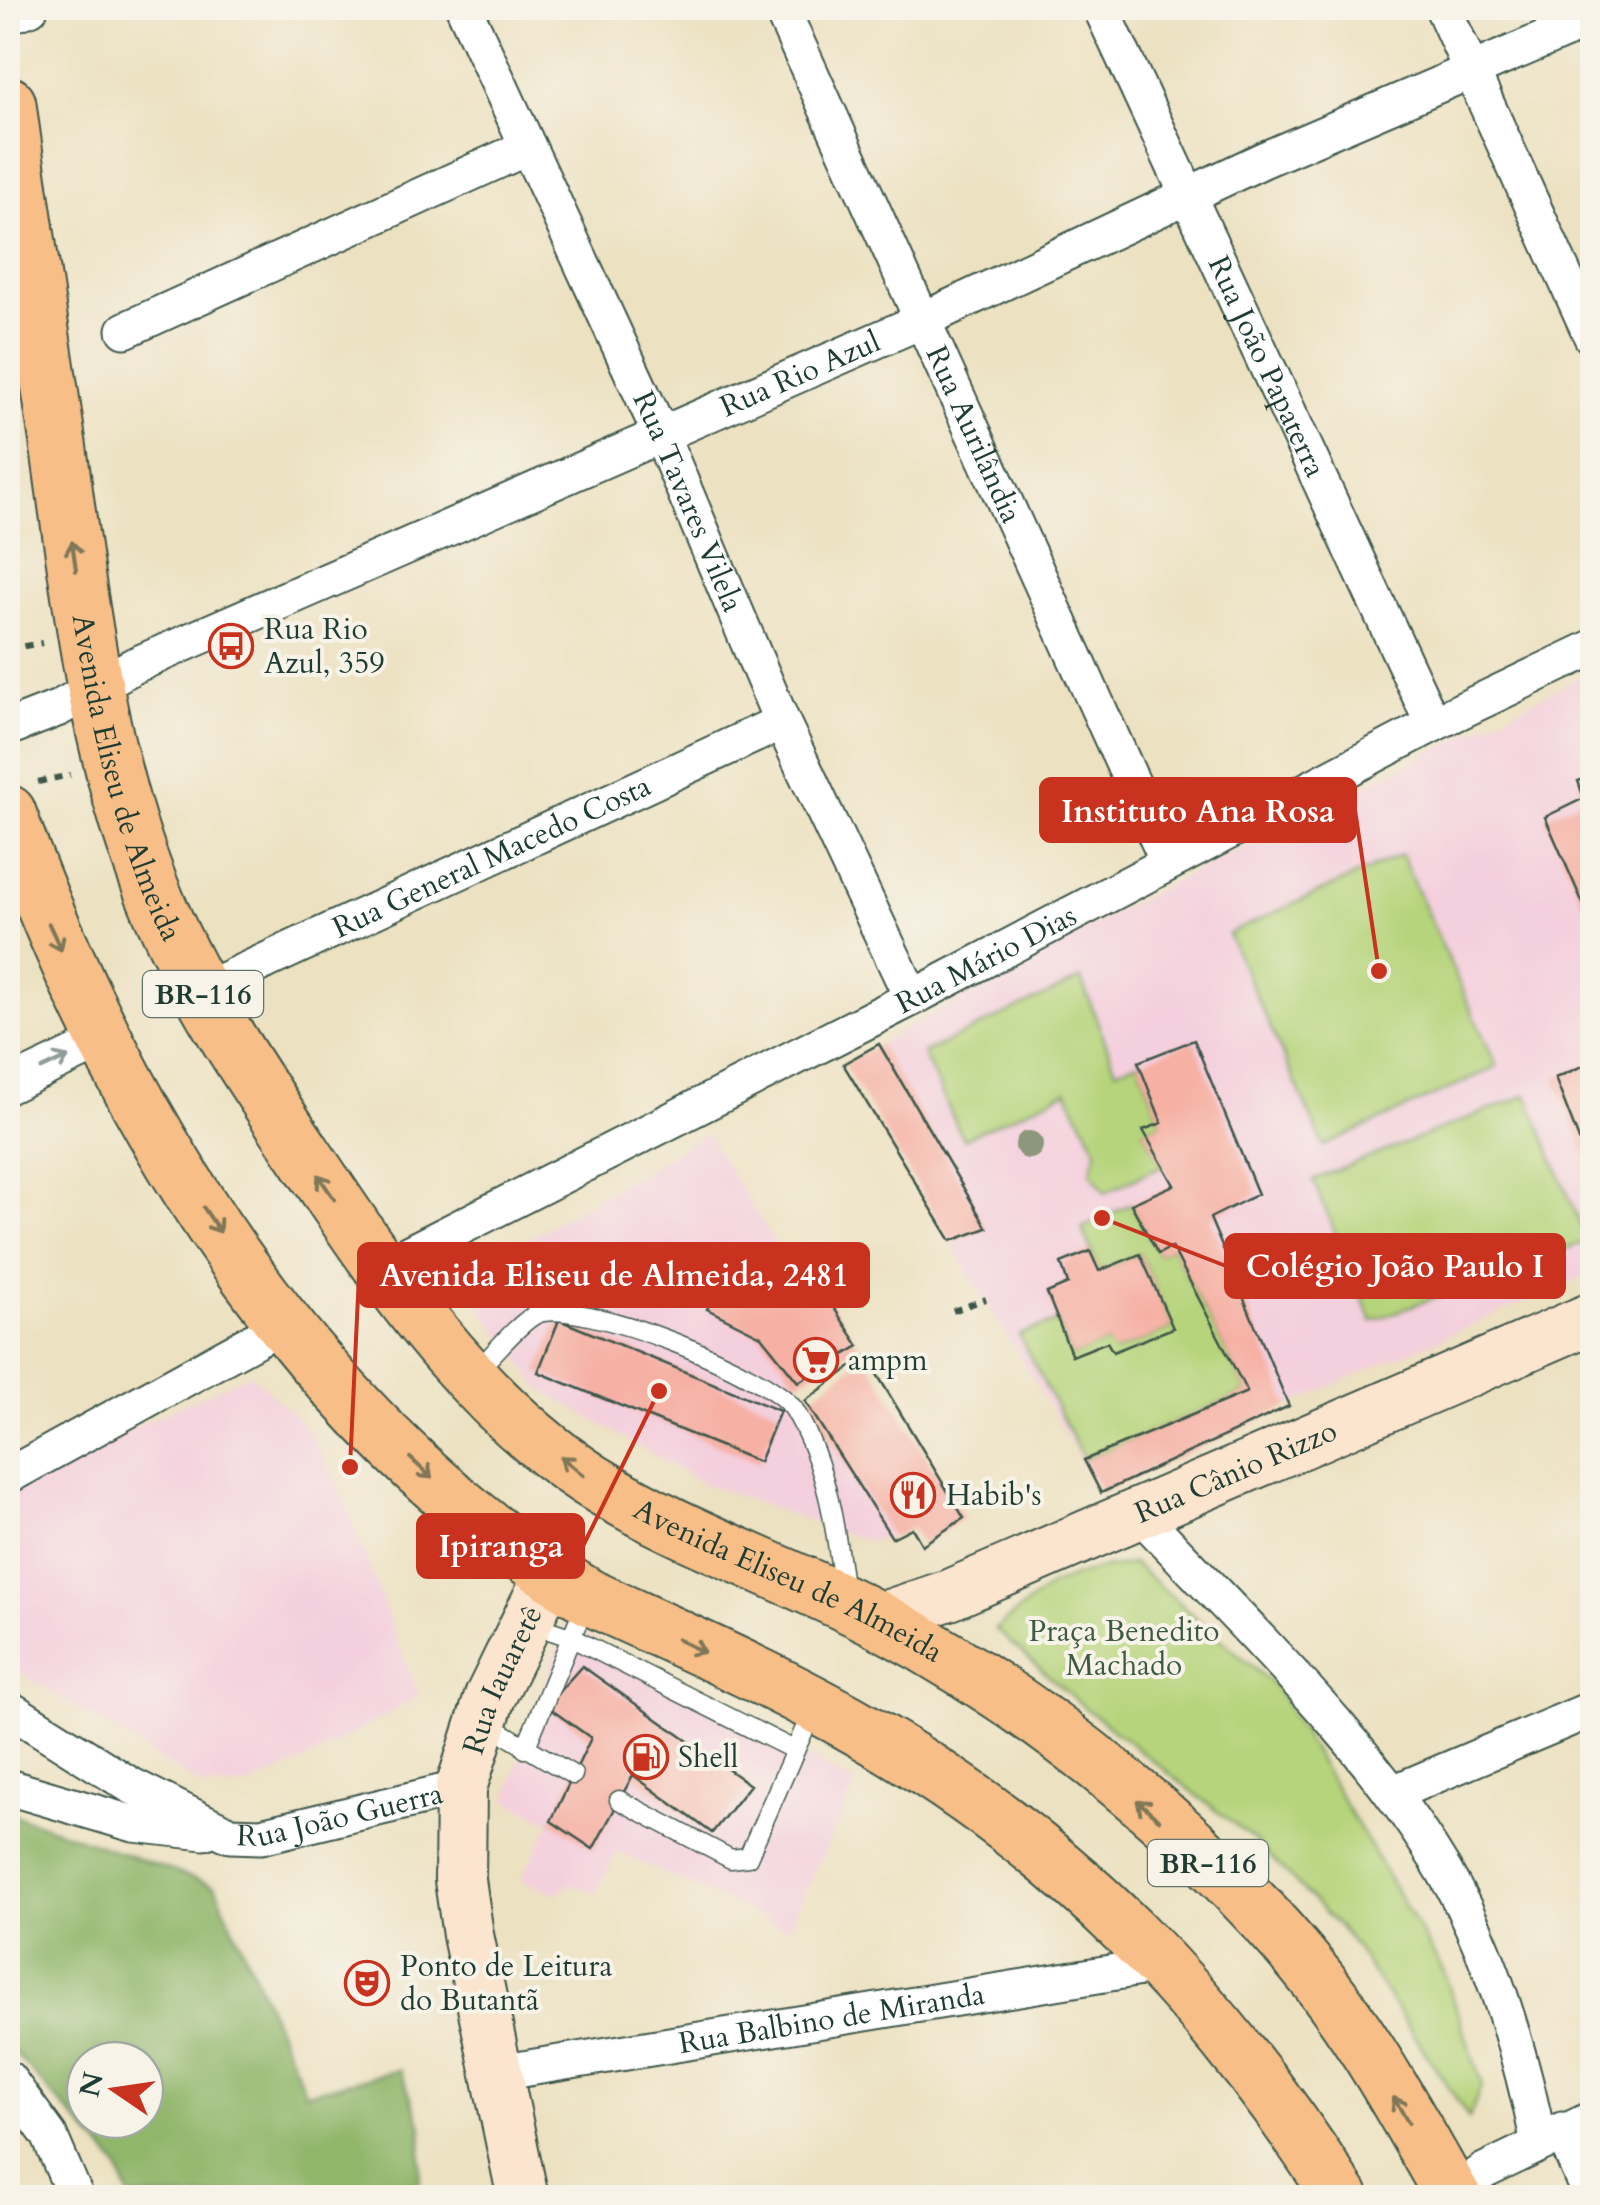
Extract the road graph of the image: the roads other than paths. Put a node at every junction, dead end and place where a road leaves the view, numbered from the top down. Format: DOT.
graph roads {
  1 [pos="30,8"];
  2 [pos="464,8"];
  3 [pos="782,8"];
  4 [pos="1101,8"];
  5 [pos="1443,8"];
  6 [pos="8,16"];
  7 [pos="1592,20"];
  8 [pos="1472,69"];
  9 [pos="8,104"];
  10 [pos="528,147"];
  11 [pos="1186,196"];
  12 [pos="924,320"];
  13 [pos="125,330"];
  14 [pos="1592,337"];
  15 [pos="661,436"];
  16 [pos="1592,648"];
  17 [pos="79,697"];
  18 [pos="782,722"];
  19 [pos="1434,724"];
  20 [pos="8,728"];
  21 [pos="8,813"];
  22 [pos="1168,862"];
  23 [pos="201,991"];
  24 [pos="912,998"];
  25 [pos="103,1041"];
  26 [pos="8,1086"];
  27 [pos="380,1268"];
  28 [pos="1592,1318"];
  29 [pos="284,1324"];
  30 [pos="472,1376"];
  31 [pos="8,1476"];
  32 [pos="1140,1514"];
  33 [pos="559,1608"];
  34 [pos="862,1612"];
  35 [pos="8,1708"];
  36 [pos="1592,1709"];
  37 [pos="482,1721"];
  38 [pos="804,1728"];
  39 [pos="525,1750"];
  40 [pos="573,1775"];
  41 [pos="8,1787"];
  42 [pos="462,1788"];
  43 [pos="1393,1794"];
  44 [pos="619,1800"];
  45 [pos="230,1835"];
  46 [pos="1165,1964"];
  47 [pos="498,2073"];
  48 [pos="8,2079"];
  49 [pos="1564,2131"];
  50 [pos="1451,2196"];
  51 [pos="1592,2197"];
  52 [pos="76,2198"];
  53 [pos="523,2198"];
  54 [pos="1341,2198"];
  1 -- 6 [label="street"];
  2 -- 10 [label="street, Rua Tavares Vilela"];
  3 -- 12 [label="street, Rua Aurilândia"];
  4 -- 11 [label="street, Rua João Papaterra"];
  5 -- 8 [label="street"];
  7 -- 8 [label="street, Rua Rio Azul"];
  8 -- 11 [label="street, Rua Rio Azul"];
  8 -- 14 [label="street"];
  17 -- 9 [label="main road, Avenida Eliseu de Almeida / BR-116, one-way"];
  10 -- 13 [label="street"];
  10 -- 15 [label="street, Rua Tavares Vilela"];
  11 -- 12 [label="street, Rua Rio Azul"];
  11 -- 19 [label="street, Rua João Papaterra"];
  12 -- 15 [label="street, Rua Rio Azul"];
  12 -- 22 [label="street, Rua Aurilândia"];
  15 -- 17 [label="street, Rua Rio Azul"];
  15 -- 18 [label="street, Rua Tavares Vilela"];
  16 -- 19 [label="street, Rua Mário Dias"];
  17 -- 20 [label="street, Rua Rio Azul"];
  17 -- 23 [label="main road, Avenida Eliseu de Almeida / BR-116"];
  18 -- 23 [label="street, Rua General Macedo Costa"];
  18 -- 24 [label="street, Rua Tavares Vilela"];
  19 -- 22 [label="street, Rua Mário Dias"];
  21 -- 25 [label="main road, one-way"];
  22 -- 24 [label="street, Rua Mário Dias"];
  27 -- 23 [label="main road, Avenida Eliseu de Almeida / BR-116, one-way"];
  24 -- 27 [label="street, Rua Mário Dias"];
  26 -- 25 [label="street, one-way"];
  25 -- 29 [label="main road, one-way"];
  27 -- 30 [label="main road, Avenida Eliseu de Almeida / BR-116"];
  28 -- 32 [label="street, Rua Cânio Rizzo"];
  29 -- 31 [label="street"];
  29 -- 33 [label="main road, one-way"];
  34 -- 30 [label="main road, Avenida Eliseu de Almeida / BR-116, one-way"];
  30 -- 34 [label="lane"];
  32 -- 34 [label="street, Rua Cânio Rizzo"];
  32 -- 43 [label="street"];
  33 -- 37 [label="street, Rua Iauaretê"];
  33 -- 38 [label="main road"];
  33 -- 39 [label="lane"];
  50 -- 34 [label="main road, Avenida Eliseu de Almeida / BR-116, one-way"];
  35 -- 45 [label="street, Rua João Guerra"];
  36 -- 43 [label="street"];
  37 -- 39 [label="lane"];
  37 -- 42 [label="street, Rua Iauaretê"];
  38 -- 44 [label="lane"];
  38 -- 46 [label="main road"];
  39 -- 40 [label="lane"];
  41 -- 45 [label="street"];
  42 -- 45 [label="street, Rua João Guerra"];
  42 -- 47 [label="street, Rua Iauaretê"];
  43 -- 49 [label="street"];
  46 -- 47 [label="street, Rua Balbino de Miranda"];
  46 -- 54 [label="main road"];
  47 -- 53 [label="street, Rua Iauaretê"];
  48 -- 52 [label="street"];
  49 -- 50 [label="street"];
  49 -- 51 [label="street"];
}
